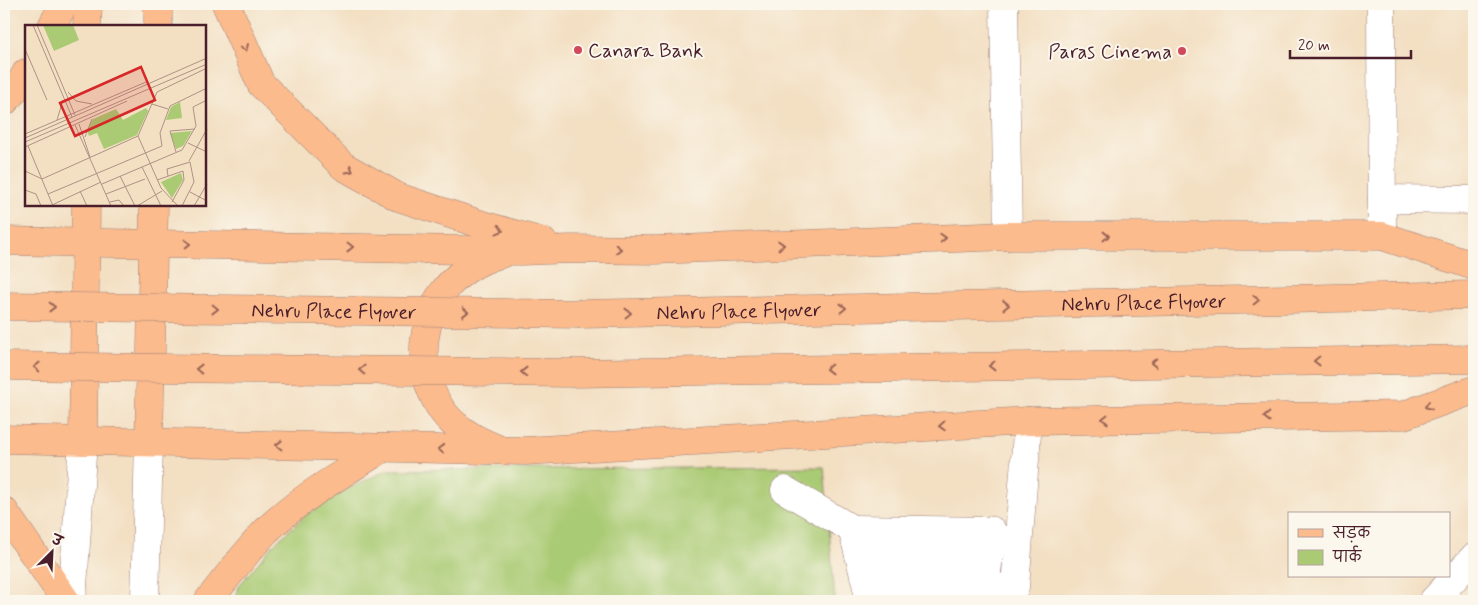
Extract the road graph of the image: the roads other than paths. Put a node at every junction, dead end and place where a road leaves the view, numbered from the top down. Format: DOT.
graph roads {
  1 [pos="64,4"];
  2 [pos="88,4"];
  3 [pos="158,4"];
  4 [pos="226,4"];
  5 [pos="1004,4"];
  6 [pos="1381,4"];
  7 [pos="53,25"];
  8 [pos="88,25"];
  9 [pos="158,25"];
  10 [pos="25,75"];
  11 [pos="4,102"];
  12 [pos="1382,199"];
  13 [pos="1474,200"];
  14 [pos="86,206"];
  15 [pos="154,206"];
  16 [pos="1008,236"];
  17 [pos="1382,236"];
  18 [pos="4,240"];
  19 [pos="86,242"];
  20 [pos="153,243"];
  21 [pos="570,249"];
  22 [pos="521,252"];
  23 [pos="1474,266"];
  24 [pos="1474,295"];
  25 [pos="4,306"];
  26 [pos="1474,359"];
  27 [pos="4,366"];
  28 [pos="1474,390"];
  29 [pos="1028,421"];
  30 [pos="4,439"];
  31 [pos="83,441"];
  32 [pos="149,442"];
  33 [pos="383,448"];
  34 [pos="525,451"];
  35 [pos="786,490"];
  36 [pos="4,511"];
  37 [pos="859,553"];
  38 [pos="990,553"];
  39 [pos="1474,557"];
  40 [pos="66,601"];
  41 [pos="72,601"];
  42 [pos="145,601"];
  43 [pos="208,601"];
  44 [pos="1433,601"];
  1 -- 7 [label="main road"];
  2 -- 8 [label="main road"];
  3 -- 9 [label="main road"];
  4 -- 21 [label="main road, one-way"];
  5 -- 16 [label="street"];
  6 -- 12 [label="street"];
  10 -- 11 [label="main road"];
  12 -- 13 [label="street"];
  12 -- 17 [label="street"];
  14 -- 19 [label="main road"];
  15 -- 20 [label="main road"];
  16 -- 17 [label="main road, one-way"];
  21 -- 16 [label="main road, one-way"];
  17 -- 23 [label="main road"];
  18 -- 19 [label="main road"];
  19 -- 20 [label="main road"];
  19 -- 31 [label="main road"];
  20 -- 22 [label="main road, one-way"];
  20 -- 32 [label="main road"];
  21 -- 22 [label="main road"];
  22 -- 34 [label="main road"];
  25 -- 24 [label="main road, Nehru Place Flyover, one-way, bridge"];
  26 -- 27 [label="main road, one-way, bridge"];
  28 -- 29 [label="main road, one-way"];
  29 -- 34 [label="main road, one-way"];
  29 -- 37 [label="street"];
  30 -- 31 [label="main road"];
  31 -- 32 [label="main road"];
  31 -- 41 [label="street"];
  33 -- 32 [label="main road, one-way"];
  32 -- 42 [label="street"];
  34 -- 33 [label="main road, one-way"];
  33 -- 43 [label="main road"];
  35 -- 37 [label="street"];
  36 -- 40 [label="main road"];
  37 -- 38 [label="street"];
  39 -- 44 [label="street"];
}
